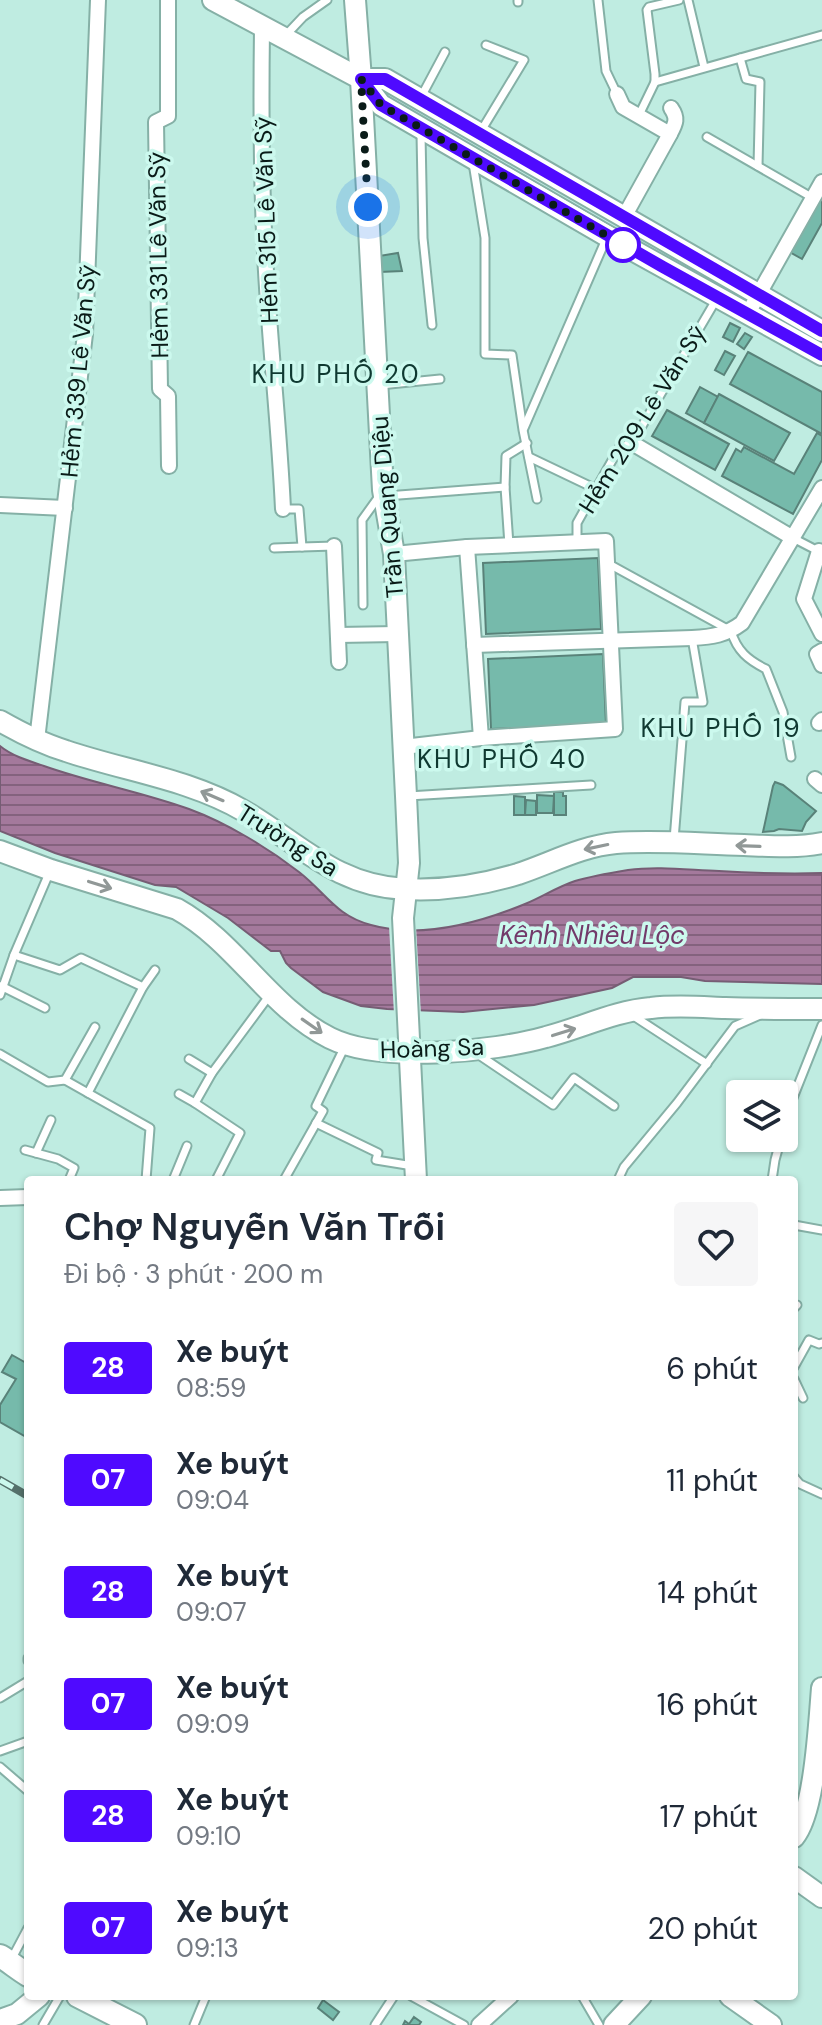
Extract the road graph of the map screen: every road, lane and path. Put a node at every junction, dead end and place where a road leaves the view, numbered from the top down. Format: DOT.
graph roads {
  1 [pos="98,0"];
  2 [pos="168,0"];
  3 [pos="213,0"];
  4 [pos="327,0"];
  5 [pos="355,0"];
  6 [pos="598,0"];
  7 [pos="679,0"];
  8 [pos="688,0"];
  9 [pos="262,28"];
  10 [pos="822,35"];
  11 [pos="284,38"];
  12 [pos="486,45"];
  13 [pos="445,52"];
  14 [pos="740,58"];
  15 [pos="704,67"];
  16 [pos="361,79"];
  17 [pos="655,82"];
  18 [pos="617,94"];
  19 [pos="420,99"];
  20 [pos="671,108"];
  21 [pos="639,115"];
  22 [pos="421,128"];
  23 [pos="479,133"];
  24 [pos="670,134"];
  25 [pos="707,137"];
  26 [pos="472,157"];
  27 [pos="758,166"];
  28 [pos="822,182"];
  29 [pos="813,198"];
  30 [pos="624,217"];
  31 [pos="607,236"];
  32 [pos="759,293"];
  33 [pos="718,298"];
  34 [pos="747,315"];
  35 [pos="432,325"];
  36 [pos="822,331"];
  37 [pos="822,355"];
  38 [pos="440,379"];
  39 [pos="378,385"];
  40 [pos="523,430"];
  41 [pos="527,443"];
  42 [pos="632,443"];
  43 [pos="529,457"];
  44 [pos="169,466"];
  45 [pos="505,487"];
  46 [pos="822,488"];
  47 [pos="596,489"];
  48 [pos="384,493"];
  49 [pos="537,499"];
  50 [pos="0,505"];
  51 [pos="65,508"];
  52 [pos="283,509"];
  53 [pos="793,538"];
  54 [pos="577,542"];
  55 [pos="334,546"];
  56 [pos="509,546"];
  57 [pos="302,547"];
  58 [pos="467,547"];
  59 [pos="274,548"];
  60 [pos="820,552"];
  61 [pos="394,554"];
  62 [pos="607,563"];
  63 [pos="363,605"];
  64 [pos="731,631"];
  65 [pos="397,634"];
  66 [pos="822,634"];
  67 [pos="338,635"];
  68 [pos="692,638"];
  69 [pos="611,640"];
  70 [pos="474,645"];
  71 [pos="822,651"];
  72 [pos="339,662"];
  73 [pos="822,665"];
  74 [pos="0,721"];
  75 [pos="481,738"];
  76 [pos="37,740"];
  77 [pos="403,747"];
  78 [pos="791,757"];
  79 [pos="591,785"];
  80 [pos="406,796"];
  81 [pos="674,843"];
  82 [pos="822,843"];
  83 [pos="0,851"];
  84 [pos="51,870"];
  85 [pos="406,889"];
  86 [pos="14,955"];
  87 [pos="155,970"];
  88 [pos="143,987"];
  89 [pos="1,989"];
  90 [pos="272,992"];
  91 [pos="45,1008"];
  92 [pos="773,1009"];
  93 [pos="822,1009"];
  94 [pos="627,1012"];
  95 [pos="822,1025"];
  96 [pos="95,1027"];
  97 [pos="345,1045"];
  98 [pos="471,1049"];
  99 [pos="411,1053"];
  100 [pos="0,1054"];
  101 [pos="189,1059"];
  102 [pos="707,1064"];
  103 [pos="212,1073"];
  104 [pos="65,1080"];
  105 [pos="798,1085"];
  106 [pos="88,1093"];
  107 [pos="179,1094"];
  108 [pos="195,1103"];
  109 [pos="614,1106"];
  110 [pos="51,1120"];
  111 [pos="316,1123"];
  112 [pos="187,1146"];
  113 [pos="25,1150"];
  114 [pos="777,1152"];
  115 [pos="36,1153"];
  116 [pos="416,1173"];
  117 [pos="71,1176"];
  118 [pos="146,1176"];
  119 [pos="175,1176"];
  120 [pos="218,1176"];
  121 [pos="286,1176"];
  122 [pos="620,1176"];
  123 [pos="773,1176"];
  124 [pos="24,1197"];
  125 [pos="0,1198"];
  126 [pos="798,1226"];
  127 [pos="822,1230"];
  128 [pos="822,1343"];
  129 [pos="798,1360"];
  130 [pos="798,1387"];
  131 [pos="803,1398"];
  132 [pos="798,1482"];
  133 [pos="822,1494"];
  134 [pos="24,1683"];
  135 [pos="822,1688"];
  136 [pos="1,1695"];
  137 [pos="24,1742"];
  138 [pos="0,1751"];
  139 [pos="818,1761"];
  140 [pos="0,1767"];
  141 [pos="24,1788"];
  142 [pos="798,1832"];
  143 [pos="798,1880"];
  144 [pos="822,1897"];
  145 [pos="24,1937"];
  146 [pos="11,1966"];
  147 [pos="34,2000"];
  148 [pos="59,2000"];
  149 [pos="65,2000"];
  150 [pos="91,2000"];
  151 [pos="204,2000"];
  152 [pos="391,2000"];
  153 [pos="418,2000"];
  154 [pos="507,2000"];
  155 [pos="584,2000"];
  156 [pos="637,2000"];
  157 [pos="735,2000"];
  158 [pos="0,2020"];
  159 [pos="764,2024"];
  160 [pos="43,2025"];
  161 [pos="116,2025"];
  162 [pos="135,2025"];
  163 [pos="194,2025"];
  164 [pos="375,2025"];
  165 [pos="464,2025"];
  166 [pos="479,2025"];
  167 [pos="599,2025"];
  168 [pos="614,2025"];
  1 -- 51 [label="street, Hẻm 339 Lê Văn Sỹ"];
  2 -- 44 [label="street, Hẻm 331 Lê Văn Sỹ"];
  3 -- 9 [label="street"];
  4 -- 11 [label="lane"];
  5 -- 16 [label="street, Trần Quang Diệu"];
  6 -- 18 [label="lane"];
  7 -- 17 [label="lane"];
  8 -- 15 [label="lane"];
  9 -- 11 [label="street"];
  9 -- 52 [label="street, Hẻm 315 Lê Văn Sỹ"];
  10 -- 14 [label="lane"];
  11 -- 16 [label="street"];
  12 -- 23 [label="lane"];
  13 -- 19 [label="lane"];
  14 -- 15 [label="lane"];
  14 -- 27 [label="lane"];
  15 -- 17 [label="lane"];
  16 -- 19 [label="street"];
  16 -- 22 [label="street"];
  16 -- 39 [label="street, Trần Quang Diệu"];
  17 -- 21 [label="lane"];
  18 -- 21 [label="street"];
  19 -- 23 [label="street"];
  20 -- 24 [label="street"];
  21 -- 24 [label="street"];
  22 -- 26 [label="street"];
  22 -- 35 [label="lane"];
  23 -- 30 [label="street"];
  24 -- 30 [label="street"];
  25 -- 27 [label="lane"];
  26 -- 31 [label="street"];
  26 -- 40 [label="lane"];
  27 -- 29 [label="lane"];
  28 -- 29 [label="street"];
  29 -- 32 [label="street"];
  30 -- 32 [label="street"];
  31 -- 33 [label="street"];
  31 -- 40 [label="lane"];
  32 -- 34 [label="street"];
  32 -- 36 [label="street"];
  33 -- 34 [label="street"];
  33 -- 42 [label="lane, Hẻm 209 Lê Văn Sỹ"];
  34 -- 37 [label="street"];
  38 -- 39 [label="lane"];
  39 -- 48 [label="street, Trần Quang Diệu"];
  40 -- 41 [label="lane"];
  41 -- 43 [label="lane"];
  41 -- 45 [label="lane"];
  42 -- 47 [label="lane, Hẻm 209 Lê Văn Sỹ"];
  42 -- 53 [label="street"];
  43 -- 47 [label="lane"];
  43 -- 49 [label="lane"];
  45 -- 48 [label="lane"];
  45 -- 56 [label="lane"];
  46 -- 53 [label="street"];
  47 -- 54 [label="lane, Hẻm 209 Lê Văn Sỹ"];
  48 -- 61 [label="street, Trần Quang Diệu"];
  48 -- 63 [label="lane"];
  50 -- 51 [label="street"];
  51 -- 76 [label="street, Hẻm 339 Lê Văn Sỹ"];
  52 -- 57 [label="lane"];
  53 -- 60 [label="lane"];
  53 -- 64 [label="street"];
  54 -- 56 [label="street"];
  54 -- 62 [label="street"];
  55 -- 57 [label="lane"];
  55 -- 67 [label="street"];
  56 -- 58 [label="street"];
  57 -- 59 [label="lane"];
  58 -- 61 [label="street"];
  58 -- 70 [label="street"];
  60 -- 66 [label="street"];
  61 -- 65 [label="street, Trần Quang Diệu"];
  62 -- 64 [label="lane"];
  62 -- 69 [label="street"];
  64 -- 68 [label="street"];
  64 -- 78 [label="lane"];
  65 -- 67 [label="street"];
  65 -- 77 [label="street, Trần Quang Diệu"];
  67 -- 72 [label="street"];
  68 -- 69 [label="street"];
  68 -- 81 [label="lane"];
  69 -- 70 [label="street"];
  69 -- 75 [label="street"];
  70 -- 75 [label="street"];
  71 -- 73 [label="street"];
  74 -- 76 [label="street, Trường Sa"];
  75 -- 77 [label="street"];
  85 -- 76 [label="street, Trường Sa, one-way"];
  77 -- 80 [label="street, Trần Quang Diệu"];
  79 -- 80 [label="lane"];
  80 -- 85 [label="street, Trần Quang Diệu"];
  82 -- 81 [label="street, Trường Sa, one-way"];
  81 -- 85 [label="street, Trường Sa, one-way"];
  83 -- 84 [label="street, Hoàng Sa"];
  84 -- 86 [label="lane"];
  84 -- 90 [label="street, Hoàng Sa, one-way"];
  85 -- 99 [label="street, Trần Quang Diệu"];
  86 -- 88 [label="lane"];
  86 -- 89 [label="lane"];
  87 -- 88 [label="lane"];
  88 -- 106 [label="lane"];
  89 -- 91 [label="lane"];
  90 -- 97 [label="street, Hoàng Sa, one-way"];
  90 -- 103 [label="lane"];
  92 -- 93 [label="street, Hoàng Sa"];
  92 -- 94 [label="street, Hoàng Sa"];
  92 -- 102 [label="lane"];
  98 -- 94 [label="street, Hoàng Sa, one-way"];
  94 -- 102 [label="lane"];
  95 -- 105 [label="lane"];
  96 -- 104 [label="lane"];
  97 -- 99 [label="street, Hoàng Sa"];
  97 -- 111 [label="lane"];
  98 -- 99 [label="street, Hoàng Sa"];
  98 -- 109 [label="lane"];
  99 -- 116 [label="street"];
  100 -- 104 [label="lane"];
  101 -- 103 [label="lane"];
  102 -- 122 [label="lane"];
  103 -- 108 [label="lane"];
  104 -- 106 [label="lane"];
  106 -- 118 [label="lane"];
  107 -- 108 [label="lane"];
  108 -- 120 [label="lane"];
  110 -- 115 [label="lane"];
  111 -- 116 [label="lane"];
  111 -- 121 [label="lane"];
  112 -- 119 [label="lane"];
  113 -- 115 [label="lane"];
  114 -- 123 [label="lane"];
  115 -- 117 [label="lane"];
  124 -- 125 [label="street"];
  126 -- 127 [label="lane"];
  128 -- 129 [label="lane"];
  130 -- 131 [label="lane"];
  132 -- 133 [label="lane"];
  134 -- 136 [label="lane"];
  135 -- 139 [label="street"];
  137 -- 138 [label="lane"];
  139 -- 142 [label="street"];
  140 -- 141 [label="lane"];
  143 -- 144 [label="street"];
  145 -- 146 [label="lane"];
  147 -- 158 [label="street"];
  148 -- 160 [label="lane"];
  149 -- 161 [label="main road"];
  150 -- 162 [label="main road"];
  151 -- 163 [label="lane"];
  152 -- 164 [label="lane"];
  153 -- 165 [label="lane"];
  154 -- 166 [label="street"];
  155 -- 167 [label="lane"];
  156 -- 168 [label="street"];
  157 -- 159 [label="street"];
}
